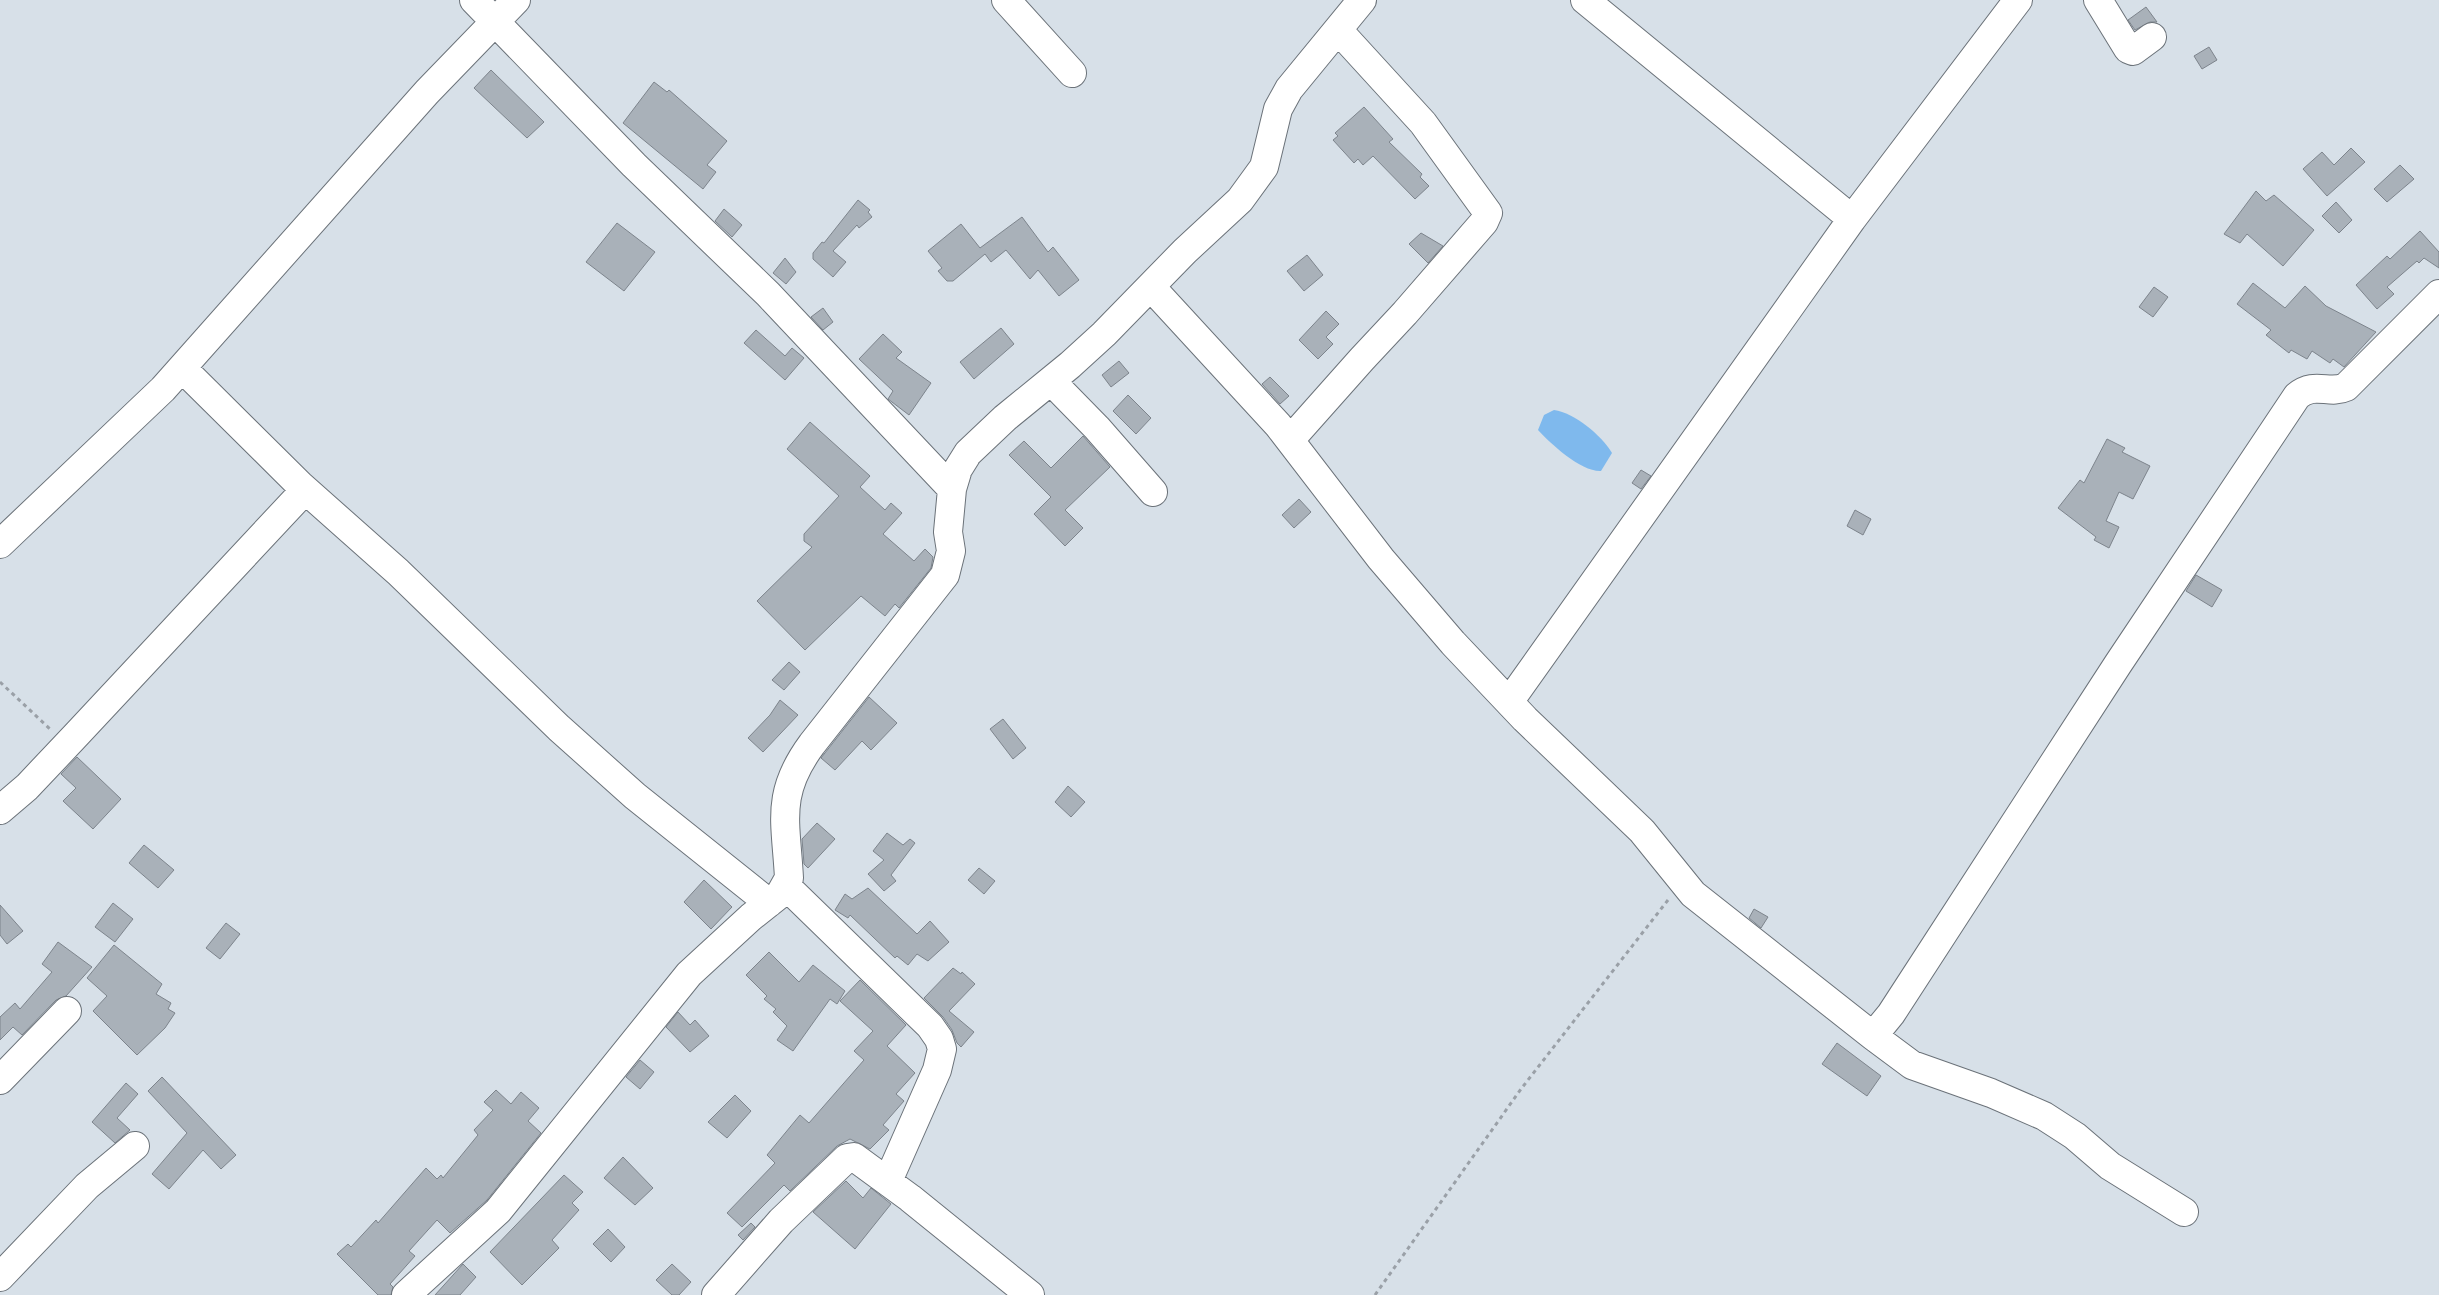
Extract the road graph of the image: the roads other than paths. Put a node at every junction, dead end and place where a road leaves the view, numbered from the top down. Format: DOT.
graph roads {
  1 [pos="474,0"];
  2 [pos="516,0"];
  3 [pos="1006,0"];
  4 [pos="1362,0"];
  5 [pos="1585,0"];
  6 [pos="2018,0"];
  7 [pos="2098,0"];
  8 [pos="495,22"];
  9 [pos="1338,30"];
  10 [pos="2152,37"];
  11 [pos="1072,73"];
  12 [pos="1852,219"];
  13 [pos="1151,286"];
  14 [pos="2439,294"];
  15 [pos="182,368"];
  16 [pos="1051,381"];
  17 [pos="1290,440"];
  18 [pos="952,489"];
  19 [pos="305,490"];
  20 [pos="1153,492"];
  21 [pos="0,544"];
  22 [pos="1509,702"];
  23 [pos="0,810"];
  24 [pos="778,894"];
  25 [pos="68,1011"];
  26 [pos="1873,1036"];
  27 [pos="0,1080"];
  28 [pos="135,1146"];
  29 [pos="888,1181"];
  30 [pos="2184,1212"];
  31 [pos="0,1277"];
  32 [pos="406,1295"];
  33 [pos="716,1295"];
  34 [pos="1030,1295"];
  1 -- 8 [label="street"];
  2 -- 8 [label="street"];
  3 -- 11 [label="street"];
  4 -- 9 [label="street"];
  5 -- 12 [label="street"];
  6 -- 12 [label="street"];
  7 -- 10 [label="street"];
  8 -- 15 [label="street"];
  8 -- 18 [label="street"];
  9 -- 13 [label="street"];
  9 -- 17 [label="street"];
  12 -- 22 [label="street"];
  13 -- 16 [label="street"];
  13 -- 17 [label="street"];
  14 -- 26 [label="street"];
  15 -- 19 [label="street"];
  15 -- 21 [label="street"];
  16 -- 18 [label="street"];
  16 -- 20 [label="street"];
  17 -- 22 [label="street"];
  18 -- 24 [label="street"];
  19 -- 23 [label="street"];
  19 -- 24 [label="street"];
  22 -- 26 [label="street"];
  24 -- 29 [label="street"];
  24 -- 32 [label="street"];
  25 -- 27 [label="street"];
  26 -- 30 [label="street"];
  28 -- 31 [label="street"];
  29 -- 33 [label="street"];
  29 -- 34 [label="street"];
}
